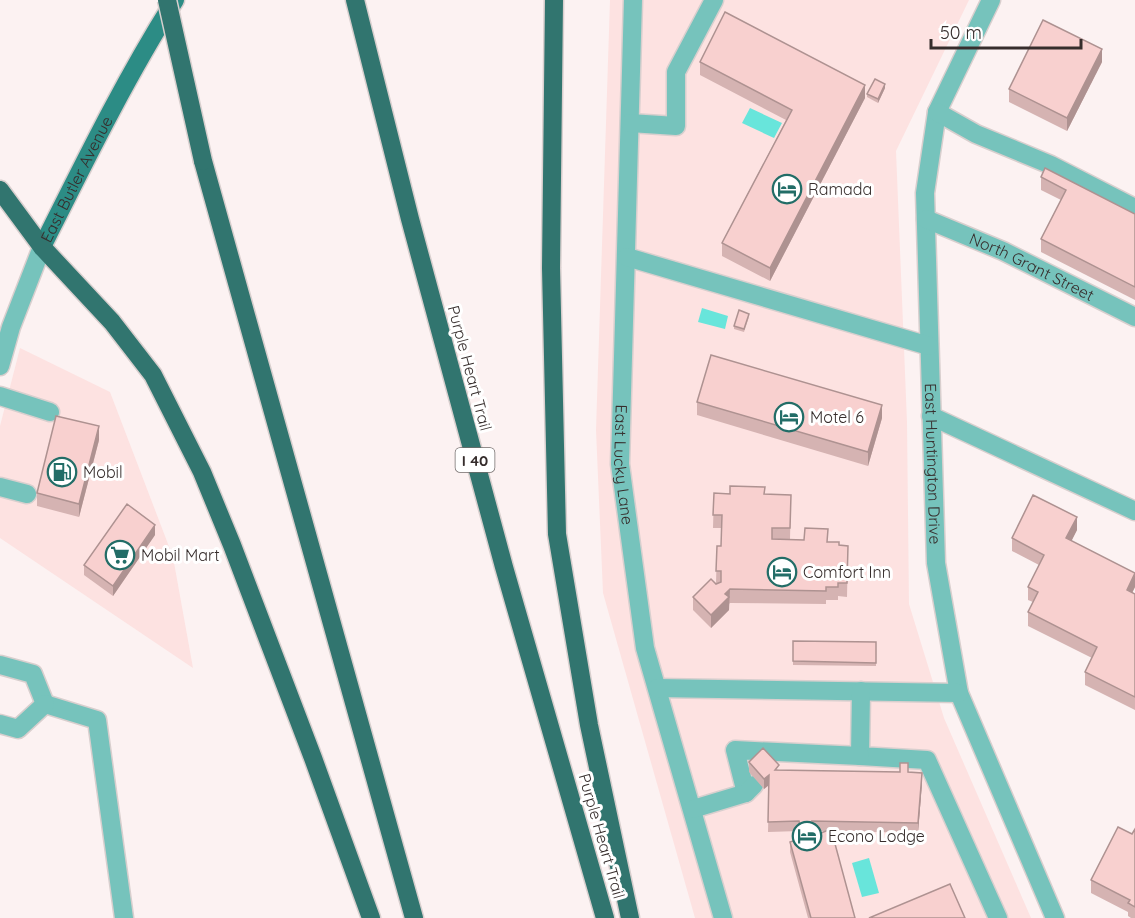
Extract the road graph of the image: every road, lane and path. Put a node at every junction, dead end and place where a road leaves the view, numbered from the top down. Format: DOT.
graph roads {
  1 [pos="167,0"];
  2 [pos="175,0"];
  3 [pos="355,0"];
  4 [pos="554,0"];
  5 [pos="633,0"];
  6 [pos="714,0"];
  7 [pos="991,0"];
  8 [pos="937,112"];
  9 [pos="630,123"];
  10 [pos="0,190"];
  11 [pos="1135,208"];
  12 [pos="926,219"];
  13 [pos="42,247"];
  14 [pos="627,257"];
  15 [pos="1135,317"];
  16 [pos="3,341"];
  17 [pos="929,346"];
  18 [pos="0,366"];
  19 [pos="0,396"];
  20 [pos="50,412"];
  21 [pos="931,416"];
  22 [pos="0,487"];
  23 [pos="27,494"];
  24 [pos="1135,511"];
  25 [pos="0,665"];
  26 [pos="657,688"];
  27 [pos="861,691"];
  28 [pos="958,693"];
  29 [pos="45,704"];
  30 [pos="0,724"];
  31 [pos="785,752"];
  32 [pos="860,756"];
  33 [pos="771,767"];
  34 [pos="693,809"];
  35 [pos="124,918"];
  36 [pos="371,918"];
  37 [pos="414,918"];
  38 [pos="605,918"];
  39 [pos="630,918"];
  40 [pos="723,918"];
  41 [pos="998,918"];
  42 [pos="1055,918"];
  1 -- 37 [label="highway, bridge"];
  2 -- 13 [label="main road, East Butler Avenue"];
  3 -- 38 [label="highway, Purple Heart Trail / I 40"];
  4 -- 39 [label="highway"];
  5 -- 9 [label="street, East Lucky Lane"];
  6 -- 9 [label="street"];
  7 -- 8 [label="street, East Huntington Drive"];
  8 -- 11 [label="street"];
  8 -- 12 [label="street, East Huntington Drive"];
  9 -- 14 [label="street, East Lucky Lane"];
  10 -- 13 [label="highway"];
  12 -- 15 [label="street, North Grant Street"];
  12 -- 17 [label="street, East Huntington Drive"];
  13 -- 16 [label="street, East Butler Avenue"];
  13 -- 36 [label="highway"];
  14 -- 17 [label="street"];
  14 -- 26 [label="street, East Lucky Lane"];
  16 -- 18 [label="street, East Butler Avenue"];
  17 -- 21 [label="street, East Huntington Drive"];
  19 -- 20 [label="street"];
  21 -- 24 [label="street"];
  21 -- 28 [label="street, East Huntington Drive"];
  22 -- 23 [label="street"];
  25 -- 29 [label="street"];
  26 -- 27 [label="street"];
  26 -- 34 [label="street, East Lucky Lane"];
  27 -- 28 [label="street"];
  27 -- 32 [label="street"];
  28 -- 42 [label="street, East Huntington Drive"];
  29 -- 30 [label="street"];
  29 -- 35 [label="street"];
  31 -- 32 [label="street"];
  31 -- 33 [label="street"];
  31 -- 34 [label="street"];
  32 -- 41 [label="street"];
  34 -- 40 [label="street, East Lucky Lane"];
}
